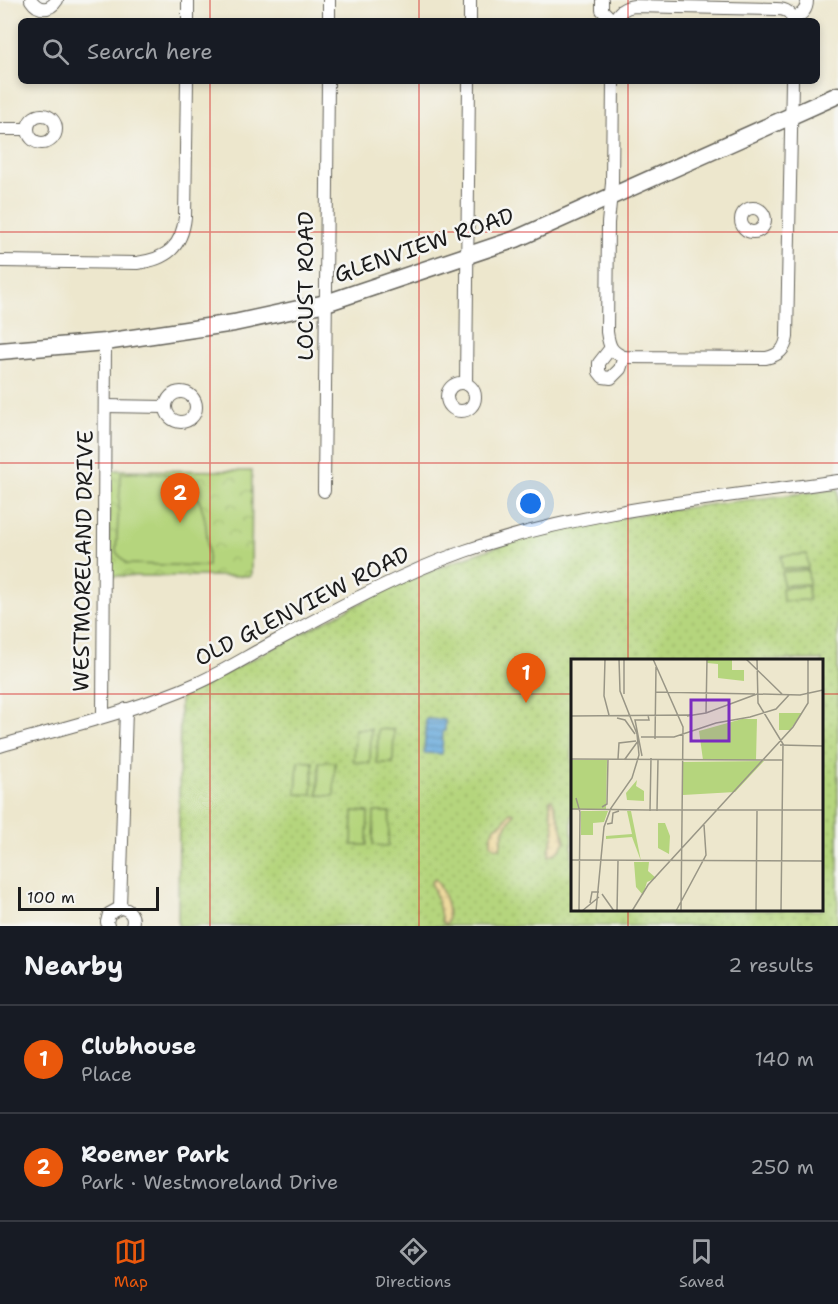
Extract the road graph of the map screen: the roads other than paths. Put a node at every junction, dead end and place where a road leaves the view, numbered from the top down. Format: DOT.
graph roads {
  1 [pos="31,0"];
  2 [pos="57,0"];
  3 [pos="188,0"];
  4 [pos="329,0"];
  5 [pos="470,0"];
  6 [pos="602,0"];
  7 [pos="807,0"];
  8 [pos="627,3"];
  9 [pos="713,4"];
  10 [pos="787,5"];
  11 [pos="188,18"];
  12 [pos="329,18"];
  13 [pos="470,18"];
  14 [pos="610,18"];
  15 [pos="615,18"];
  16 [pos="796,18"];
  17 [pos="187,84"];
  18 [pos="328,84"];
  19 [pos="469,84"];
  20 [pos="613,84"];
  21 [pos="792,84"];
  22 [pos="838,95"];
  23 [pos="792,117"];
  24 [pos="0,129"];
  25 [pos="28,129"];
  26 [pos="611,198"];
  27 [pos="765,220"];
  28 [pos="789,220"];
  29 [pos="467,257"];
  30 [pos="0,261"];
  31 [pos="326,303"];
  32 [pos="105,342"];
  33 [pos="610,348"];
  34 [pos="0,351"];
  35 [pos="624,357"];
  36 [pos="466,384"];
  37 [pos="105,406"];
  38 [pos="166,407"];
  39 [pos="838,481"];
  40 [pos="324,491"];
  41 [pos="126,709"];
  42 [pos="103,716"];
  43 [pos="0,747"];
  44 [pos="120,908"];
  45 [pos="108,926"];
  46 [pos="132,926"];
  1 -- 2 [label="street"];
  3 -- 11 [label="street"];
  4 -- 12 [label="street"];
  5 -- 13 [label="street"];
  6 -- 14 [label="street"];
  7 -- 16 [label="street"];
  8 -- 9 [label="street"];
  8 -- 15 [label="street"];
  9 -- 10 [label="street"];
  17 -- 30 [label="street"];
  18 -- 31 [label="street, LOCUST ROAD"];
  19 -- 29 [label="street"];
  20 -- 26 [label="street"];
  21 -- 23 [label="street"];
  22 -- 23 [label="main road, GLENVIEW ROAD"];
  23 -- 26 [label="main road, GLENVIEW ROAD"];
  23 -- 28 [label="street"];
  24 -- 25 [label="street"];
  26 -- 29 [label="main road, GLENVIEW ROAD"];
  26 -- 33 [label="street"];
  27 -- 28 [label="street"];
  28 -- 35 [label="street"];
  29 -- 31 [label="main road, GLENVIEW ROAD"];
  29 -- 36 [label="street"];
  31 -- 32 [label="main road, GLENVIEW ROAD"];
  31 -- 40 [label="street, LOCUST ROAD"];
  32 -- 34 [label="main road, GLENVIEW ROAD"];
  32 -- 37 [label="street, WESTMORELAND DRIVE"];
  33 -- 35 [label="street"];
  33 -- 35 [label="street"];
  37 -- 38 [label="street, WESTMORELAND DRIVE"];
  37 -- 42 [label="street, WESTMORELAND DRIVE"];
  39 -- 41 [label="street, OLD GLENVIEW ROAD"];
  41 -- 42 [label="street, OLD GLENVIEW ROAD"];
  41 -- 44 [label="street"];
  42 -- 43 [label="street, OLD GLENVIEW ROAD"];
  44 -- 45 [label="street"];
  44 -- 46 [label="street"];
}
